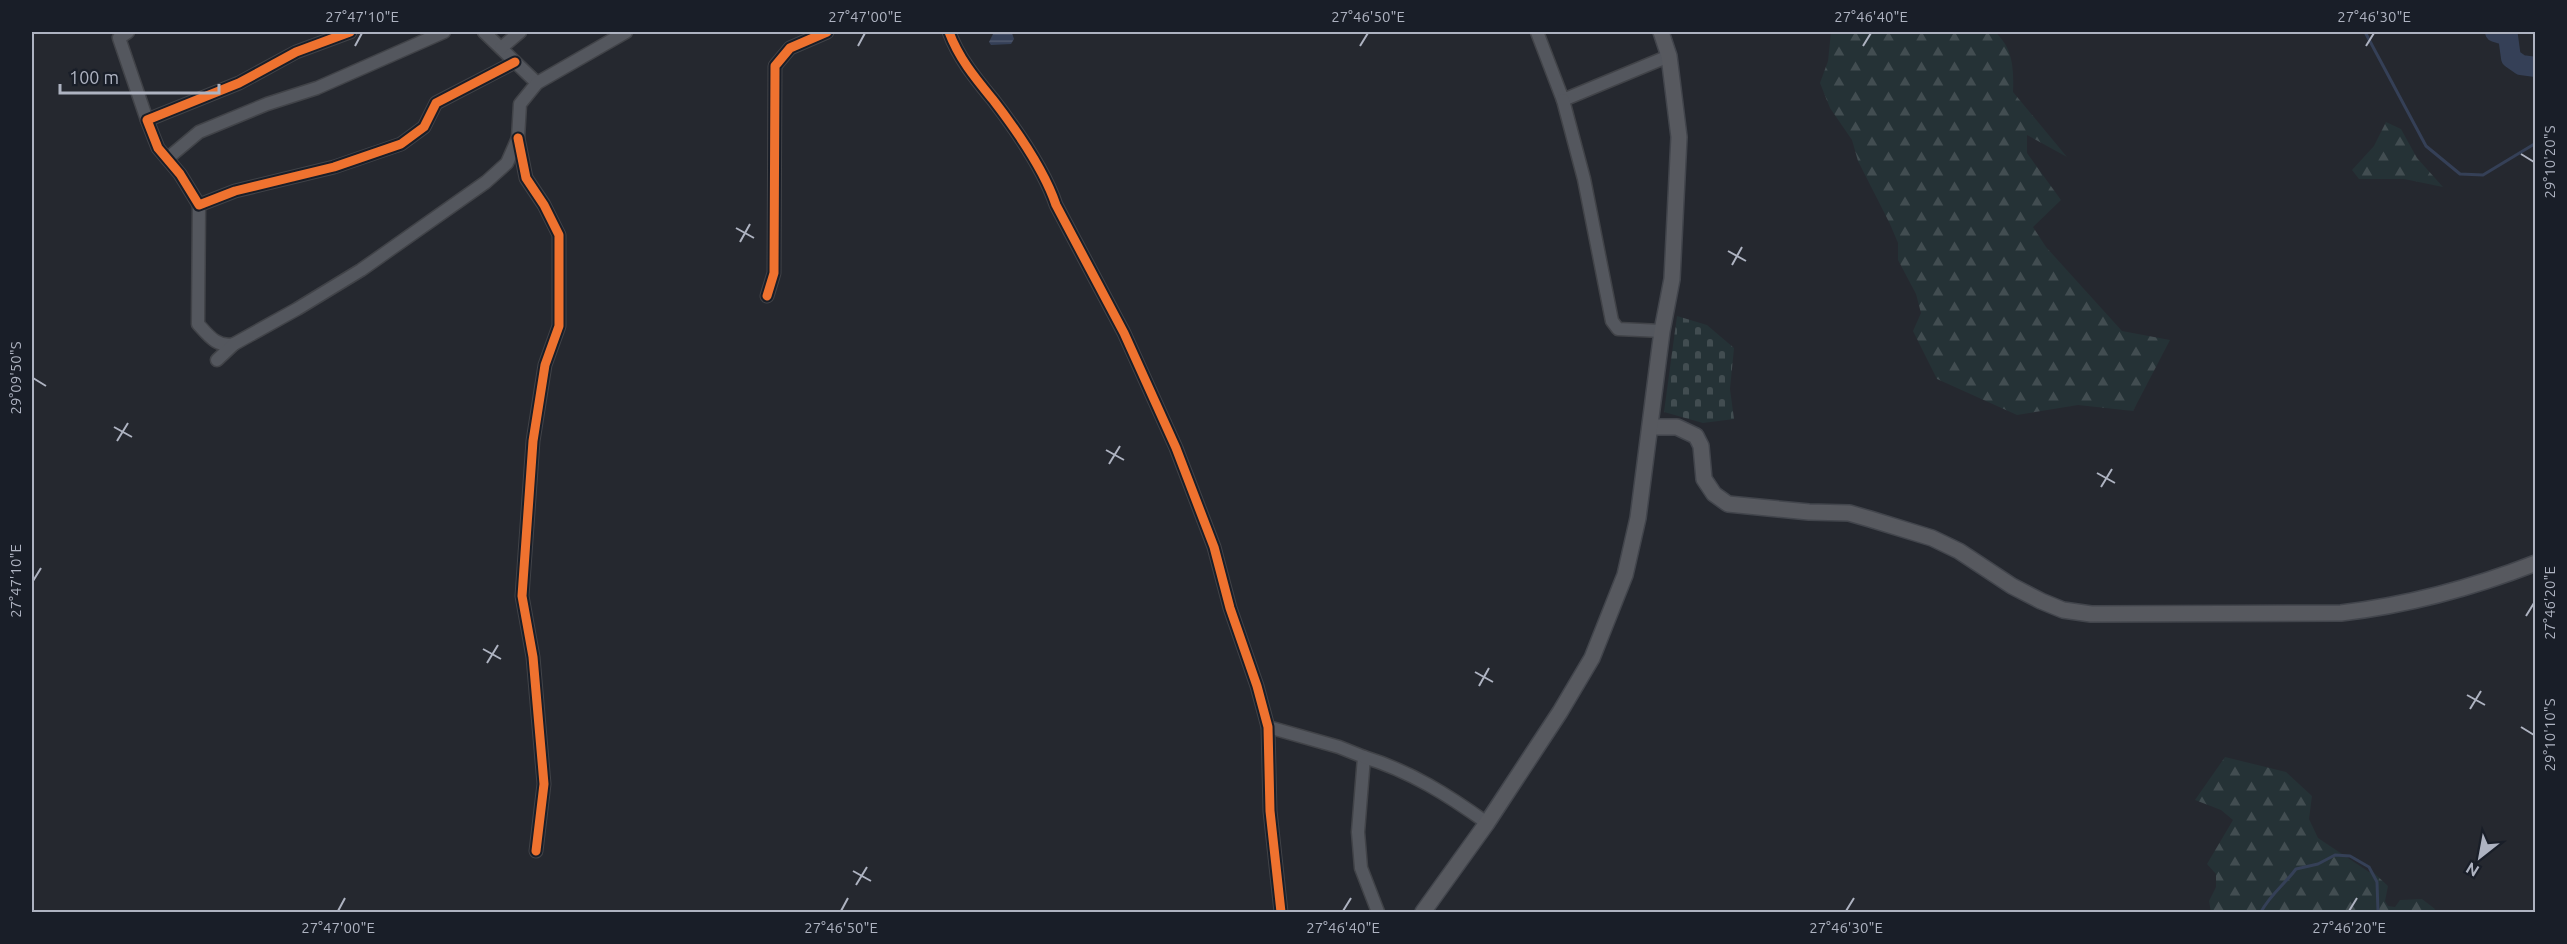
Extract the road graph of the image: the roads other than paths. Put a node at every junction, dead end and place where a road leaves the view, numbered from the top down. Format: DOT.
graph roads {
  1 [pos="128,32"];
  2 [pos="350,32"];
  3 [pos="444,32"];
  4 [pos="484,32"];
  5 [pos="520,32"];
  6 [pos="626,32"];
  7 [pos="827,32"];
  8 [pos="949,32"];
  9 [pos="1537,32"];
  10 [pos="1661,32"];
  11 [pos="501,48"];
  12 [pos="1669,56"];
  13 [pos="514,62"];
  14 [pos="537,83"];
  15 [pos="1563,100"];
  16 [pos="147,120"];
  17 [pos="518,138"];
  18 [pos="168,158"];
  19 [pos="200,205"];
  20 [pos="767,297"];
  21 [pos="1662,331"];
  22 [pos="234,344"];
  23 [pos="217,360"];
  24 [pos="1650,427"];
  25 [pos="2535,564"];
  26 [pos="1268,727"];
  27 [pos="1364,757"];
  28 [pos="1487,823"];
  29 [pos="536,851"];
  30 [pos="1281,912"];
  31 [pos="1378,912"];
  32 [pos="1423,912"];
  1 -- 16 [label="street"];
  2 -- 16 [label="street"];
  3 -- 18 [label="street"];
  4 -- 11 [label="street"];
  5 -- 11 [label="street"];
  6 -- 14 [label="street"];
  7 -- 20 [label="street"];
  8 -- 26 [label="street"];
  9 -- 15 [label="street"];
  10 -- 12 [label="main road"];
  11 -- 13 [label="street"];
  12 -- 15 [label="street"];
  12 -- 21 [label="main road"];
  13 -- 14 [label="street"];
  13 -- 19 [label="street"];
  14 -- 17 [label="street"];
  15 -- 21 [label="street"];
  16 -- 18 [label="street"];
  17 -- 22 [label="street"];
  17 -- 29 [label="street"];
  18 -- 19 [label="street"];
  19 -- 22 [label="street"];
  21 -- 24 [label="main road"];
  22 -- 23 [label="street"];
  24 -- 25 [label="main road"];
  24 -- 28 [label="main road"];
  26 -- 27 [label="street"];
  26 -- 30 [label="street"];
  27 -- 28 [label="street"];
  27 -- 31 [label="street"];
  28 -- 32 [label="main road"];
}
